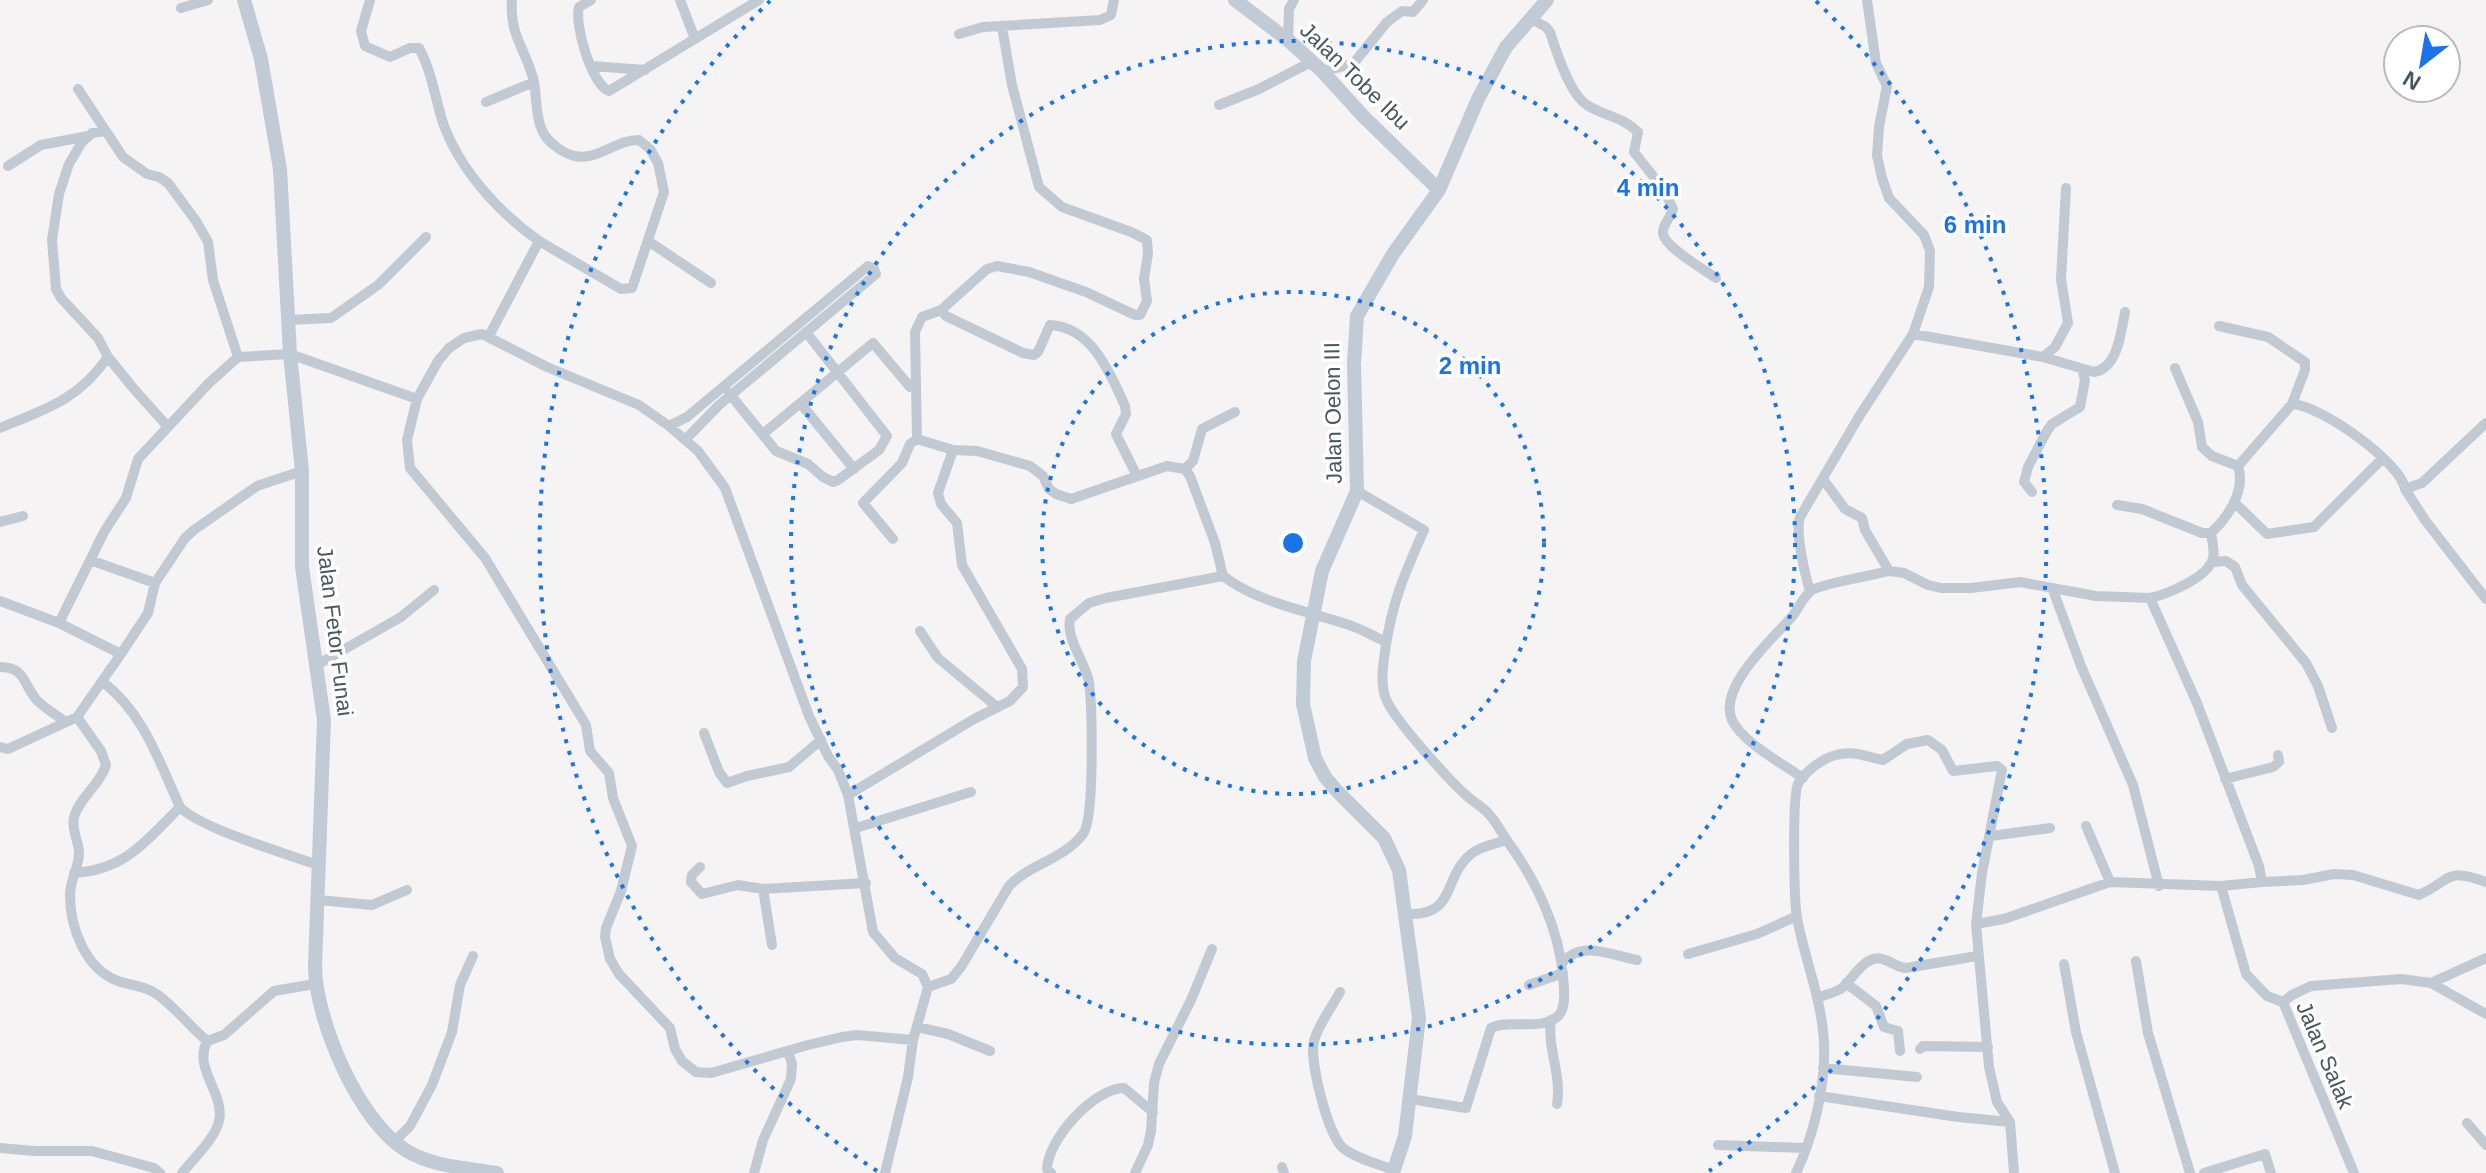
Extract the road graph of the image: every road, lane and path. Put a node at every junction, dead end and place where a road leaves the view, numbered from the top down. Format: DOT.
graph roads {
  1 [pos="208,0"];
  2 [pos="244,0"];
  3 [pos="370,0"];
  4 [pos="512,0"];
  5 [pos="591,0"];
  6 [pos="680,0"];
  7 [pos="759,0"];
  8 [pos="1114,0"];
  9 [pos="1235,0"];
  10 [pos="1294,0"];
  11 [pos="1423,0"];
  12 [pos="1547,0"];
  13 [pos="1867,0"];
  14 [pos="1253,7"];
  15 [pos="181,8"];
  16 [pos="1530,18"];
  17 [pos="1002,27"];
  18 [pos="959,34"];
  19 [pos="695,39"];
  20 [pos="1288,40"];
  21 [pos="592,66"];
  22 [pos="1316,66"];
  23 [pos="645,70"];
  24 [pos="534,82"];
  25 [pos="78,89"];
  26 [pos="486,102"];
  27 [pos="1219,105"];
  28 [pos="105,131"];
  29 [pos="88,136"];
  30 [pos="8,166"];
  31 [pos="2066,188"];
  32 [pos="1439,190"];
  33 [pos="426,237"];
  34 [pos="539,241"];
  35 [pos="648,241"];
  36 [pos="1716,278"];
  37 [pos="711,283"];
  38 [pos="941,310"];
  39 [pos="2125,312"];
  40 [pos="289,320"];
  41 [pos="2219,326"];
  42 [pos="802,327"];
  43 [pos="1913,334"];
  44 [pos="489,336"];
  45 [pos="290,354"];
  46 [pos="108,357"];
  47 [pos="238,357"];
  48 [pos="2043,357"];
  49 [pos="2175,368"];
  50 [pos="2082,369"];
  51 [pos="837,373"];
  52 [pos="723,385"];
  53 [pos="910,387"];
  54 [pos="732,396"];
  55 [pos="417,399"];
  56 [pos="801,404"];
  57 [pos="2292,404"];
  58 [pos="1235,412"];
  59 [pos="2486,423"];
  60 [pos="669,426"];
  61 [pos="168,427"];
  62 [pos="0,428"];
  63 [pos="763,434"];
  64 [pos="917,439"];
  65 [pos="685,440"];
  66 [pos="953,450"];
  67 [pos="2382,459"];
  68 [pos="2238,466"];
  69 [pos="854,469"];
  70 [pos="1185,469"];
  71 [pos="302,471"];
  72 [pos="1137,476"];
  73 [pos="1823,479"];
  74 [pos="2405,489"];
  75 [pos="1357,491"];
  76 [pos="2032,492"];
  77 [pos="2234,502"];
  78 [pos="2117,505"];
  79 [pos="23,516"];
  80 [pos="0,522"];
  81 [pos="2211,533"];
  82 [pos="893,539"];
  83 [pos="90,560"];
  84 [pos="2213,562"];
  85 [pos="1889,571"];
  86 [pos="1223,576"];
  87 [pos="155,583"];
  88 [pos="434,590"];
  89 [pos="2053,590"];
  90 [pos="1810,591"];
  91 [pos="2150,598"];
  92 [pos="2486,599"];
  93 [pos="0,601"];
  94 [pos="1313,616"];
  95 [pos="59,623"];
  96 [pos="920,631"];
  97 [pos="1386,642"];
  98 [pos="121,654"];
  99 [pos="315,666"];
  100 [pos="0,667"];
  101 [pos="103,682"];
  102 [pos="997,707"];
  103 [pos="77,717"];
  104 [pos="65,722"];
  105 [pos="2332,728"];
  106 [pos="704,733"];
  107 [pos="821,740"];
  108 [pos="0,747"];
  109 [pos="2278,755"];
  110 [pos="1803,778"];
  111 [pos="2225,779"];
  112 [pos="971,792"];
  113 [pos="848,795"];
  114 [pos="180,807"];
  115 [pos="2086,826"];
  116 [pos="856,828"];
  117 [pos="2050,828"];
  118 [pos="1991,836"];
  119 [pos="1507,840"];
  120 [pos="318,865"];
  121 [pos="700,867"];
  122 [pos="74,873"];
  123 [pos="2110,882"];
  124 [pos="2262,882"];
  125 [pos="2486,882"];
  126 [pos="866,883"];
  127 [pos="2159,886"];
  128 [pos="2221,886"];
  129 [pos="763,889"];
  130 [pos="407,890"];
  131 [pos="318,900"];
  132 [pos="1407,914"];
  133 [pos="1797,916"];
  134 [pos="1976,924"];
  135 [pos="772,945"];
  136 [pos="1212,949"];
  137 [pos="1688,954"];
  138 [pos="473,956"];
  139 [pos="1977,956"];
  140 [pos="2486,958"];
  141 [pos="1637,960"];
  142 [pos="2136,961"];
  143 [pos="2064,964"];
  144 [pos="1562,968"];
  145 [pos="1846,983"];
  146 [pos="2431,983"];
  147 [pos="315,984"];
  148 [pos="1529,985"];
  149 [pos="928,987"];
  150 [pos="1340,992"];
  151 [pos="1818,998"];
  152 [pos="2283,1002"];
  153 [pos="2486,1014"];
  154 [pos="1551,1020"];
  155 [pos="917,1027"];
  156 [pos="913,1040"];
  157 [pos="207,1041"];
  158 [pos="1988,1047"];
  159 [pos="1920,1049"];
  160 [pos="788,1051"];
  161 [pos="990,1051"];
  162 [pos="1900,1051"];
  163 [pos="1823,1068"];
  164 [pos="1917,1077"];
  165 [pos="1819,1096"];
  166 [pos="1410,1099"];
  167 [pos="1557,1104"];
  168 [pos="1153,1112"];
  169 [pos="2010,1122"];
  170 [pos="2467,1123"];
  171 [pos="394,1142"];
  172 [pos="1718,1145"];
  173 [pos="2486,1145"];
  174 [pos="0,1148"];
  175 [pos="1805,1148"];
  176 [pos="1394,1171"];
  177 [pos="160,1173"];
  178 [pos="182,1173"];
  179 [pos="497,1173"];
  180 [pos="754,1173"];
  181 [pos="885,1173"];
  182 [pos="1051,1173"];
  183 [pos="1135,1173"];
  184 [pos="1796,1173"];
  185 [pos="2014,1173"];
  186 [pos="2115,1173"];
  187 [pos="2190,1173"];
  188 [pos="2204,1173"];
  189 [pos="2271,1173"];
  190 [pos="2354,1173"];
  1 -- 15 [label="street"];
  2 -- 40 [label="street, Jalan Fetor Funai"];
  3 -- 34 [label="street"];
  4 -- 24 [label="street"];
  5 -- 21 [label="street"];
  6 -- 19 [label="street"];
  7 -- 19 [label="street"];
  8 -- 17 [label="street"];
  9 -- 14 [label="street, Jalan Tobe Ibu"];
  10 -- 20 [label="street"];
  11 -- 22 [label="street"];
  12 -- 16 [label="street, Jalan Oelon III"];
  13 -- 43 [label="street"];
  14 -- 20 [label="street, Jalan Tobe Ibu"];
  16 -- 32 [label="street, Jalan Oelon III"];
  16 -- 36 [label="street"];
  17 -- 18 [label="street"];
  17 -- 38 [label="street"];
  19 -- 23 [label="street"];
  20 -- 22 [label="street, Jalan Tobe Ibu"];
  21 -- 23 [label="street"];
  21 -- 23 [label="street"];
  22 -- 27 [label="street"];
  22 -- 32 [label="street, Jalan Tobe Ibu"];
  24 -- 26 [label="street"];
  24 -- 35 [label="street"];
  25 -- 28 [label="street"];
  28 -- 29 [label="street"];
  28 -- 47 [label="street"];
  29 -- 30 [label="street"];
  29 -- 46 [label="street"];
  31 -- 48 [label="street"];
  32 -- 75 [label="street, Jalan Oelon III"];
  33 -- 40 [label="street"];
  34 -- 35 [label="street"];
  34 -- 44 [label="street"];
  35 -- 37 [label="street"];
  38 -- 64 [label="street"];
  38 -- 72 [label="street"];
  39 -- 50 [label="street"];
  40 -- 45 [label="street, Jalan Fetor Funai"];
  41 -- 57 [label="street"];
  42 -- 42 [label="street"];
  42 -- 51 [label="street"];
  42 -- 52 [label="street"];
  42 -- 54 [label="street"];
  43 -- 48 [label="street"];
  43 -- 73 [label="street"];
  44 -- 55 [label="street"];
  44 -- 60 [label="street"];
  45 -- 47 [label="street"];
  45 -- 55 [label="street"];
  45 -- 71 [label="street, Jalan Fetor Funai"];
  46 -- 61 [label="street"];
  46 -- 62 [label="street"];
  47 -- 61 [label="street"];
  48 -- 50 [label="street"];
  49 -- 68 [label="street"];
  50 -- 76 [label="street"];
  51 -- 53 [label="street"];
  51 -- 56 [label="street"];
  51 -- 69 [label="street"];
  52 -- 54 [label="street"];
  52 -- 60 [label="street"];
  54 -- 63 [label="street"];
  54 -- 65 [label="street"];
  55 -- 160 [label="street"];
  56 -- 63 [label="street"];
  56 -- 69 [label="street"];
  57 -- 67 [label="street"];
  57 -- 68 [label="street"];
  58 -- 70 [label="street"];
  59 -- 74 [label="street"];
  60 -- 65 [label="street"];
  61 -- 83 [label="street"];
  63 -- 69 [label="street"];
  64 -- 66 [label="street"];
  64 -- 82 [label="street"];
  65 -- 107 [label="street"];
  66 -- 72 [label="street"];
  66 -- 102 [label="street"];
  67 -- 74 [label="street"];
  67 -- 77 [label="street"];
  68 -- 77 [label="street"];
  70 -- 72 [label="street"];
  70 -- 86 [label="street"];
  71 -- 87 [label="street"];
  71 -- 99 [label="street, Jalan Fetor Funai"];
  73 -- 85 [label="street"];
  73 -- 90 [label="street"];
  74 -- 92 [label="street"];
  75 -- 94 [label="street, Jalan Oelon III"];
  75 -- 97 [label="street"];
  77 -- 81 [label="street"];
  78 -- 81 [label="street"];
  79 -- 80 [label="street"];
  81 -- 84 [label="street"];
  83 -- 87 [label="street"];
  83 -- 95 [label="street"];
  84 -- 91 [label="street"];
  84 -- 105 [label="street"];
  85 -- 89 [label="street"];
  85 -- 90 [label="street"];
  86 -- 94 [label="street"];
  86 -- 149 [label="street"];
  87 -- 98 [label="street"];
  88 -- 99 [label="street"];
  89 -- 91 [label="street"];
  89 -- 127 [label="street"];
  90 -- 110 [label="street"];
  91 -- 111 [label="street"];
  93 -- 95 [label="street"];
  94 -- 97 [label="street"];
  94 -- 132 [label="street, Jalan Oelon III"];
  95 -- 98 [label="street"];
  96 -- 102 [label="street"];
  97 -- 119 [label="street"];
  98 -- 101 [label="street"];
  99 -- 120 [label="street, Jalan Fetor Funai"];
  100 -- 104 [label="street"];
  101 -- 103 [label="street"];
  101 -- 114 [label="street"];
  102 -- 113 [label="street"];
  103 -- 104 [label="street"];
  103 -- 122 [label="street"];
  104 -- 108 [label="street"];
  106 -- 107 [label="street"];
  107 -- 113 [label="street"];
  109 -- 111 [label="street"];
  110 -- 118 [label="street"];
  110 -- 133 [label="street"];
  111 -- 124 [label="street"];
  112 -- 116 [label="street"];
  113 -- 116 [label="street"];
  114 -- 120 [label="street"];
  114 -- 122 [label="street"];
  115 -- 123 [label="street"];
  116 -- 126 [label="street"];
  117 -- 118 [label="street"];
  118 -- 134 [label="street"];
  119 -- 132 [label="street"];
  119 -- 144 [label="street"];
  120 -- 131 [label="street, Jalan Fetor Funai"];
  121 -- 129 [label="street"];
  122 -- 157 [label="street"];
  123 -- 127 [label="street"];
  123 -- 134 [label="street"];
  124 -- 125 [label="street"];
  124 -- 128 [label="street"];
  126 -- 129 [label="street"];
  126 -- 149 [label="street"];
  127 -- 128 [label="street"];
  128 -- 152 [label="street, Jalan Salak"];
  129 -- 135 [label="street"];
  130 -- 131 [label="street"];
  131 -- 147 [label="street, Jalan Fetor Funai"];
  132 -- 166 [label="street, Jalan Oelon III"];
  133 -- 137 [label="street"];
  133 -- 151 [label="street"];
  134 -- 139 [label="street"];
  136 -- 168 [label="street"];
  138 -- 171 [label="street"];
  139 -- 145 [label="street"];
  139 -- 158 [label="street"];
  140 -- 146 [label="street"];
  141 -- 144 [label="street"];
  142 -- 187 [label="street"];
  143 -- 186 [label="street"];
  144 -- 148 [label="street"];
  144 -- 154 [label="street"];
  145 -- 151 [label="street"];
  145 -- 162 [label="street"];
  146 -- 152 [label="street"];
  146 -- 153 [label="street"];
  147 -- 157 [label="street"];
  147 -- 171 [label="street, Jalan Fetor Funai"];
  149 -- 155 [label="street"];
  150 -- 176 [label="street"];
  151 -- 163 [label="street"];
  152 -- 190 [label="street, Jalan Salak"];
  154 -- 166 [label="street"];
  154 -- 167 [label="street"];
  155 -- 156 [label="street"];
  155 -- 161 [label="street"];
  156 -- 160 [label="street"];
  156 -- 181 [label="street"];
  157 -- 178 [label="street"];
  158 -- 159 [label="street"];
  158 -- 169 [label="street"];
  160 -- 180 [label="street"];
  163 -- 164 [label="street"];
  163 -- 165 [label="street"];
  165 -- 169 [label="street"];
  165 -- 175 [label="street"];
  166 -- 176 [label="street, Jalan Oelon III"];
  168 -- 182 [label="street"];
  168 -- 183 [label="street"];
  169 -- 185 [label="street"];
  170 -- 173 [label="street"];
  171 -- 179 [label="street, Jalan Fetor Funai"];
  172 -- 175 [label="street"];
  174 -- 177 [label="street"];
  175 -- 184 [label="street"];
  188 -- 189 [label="street"];
}
